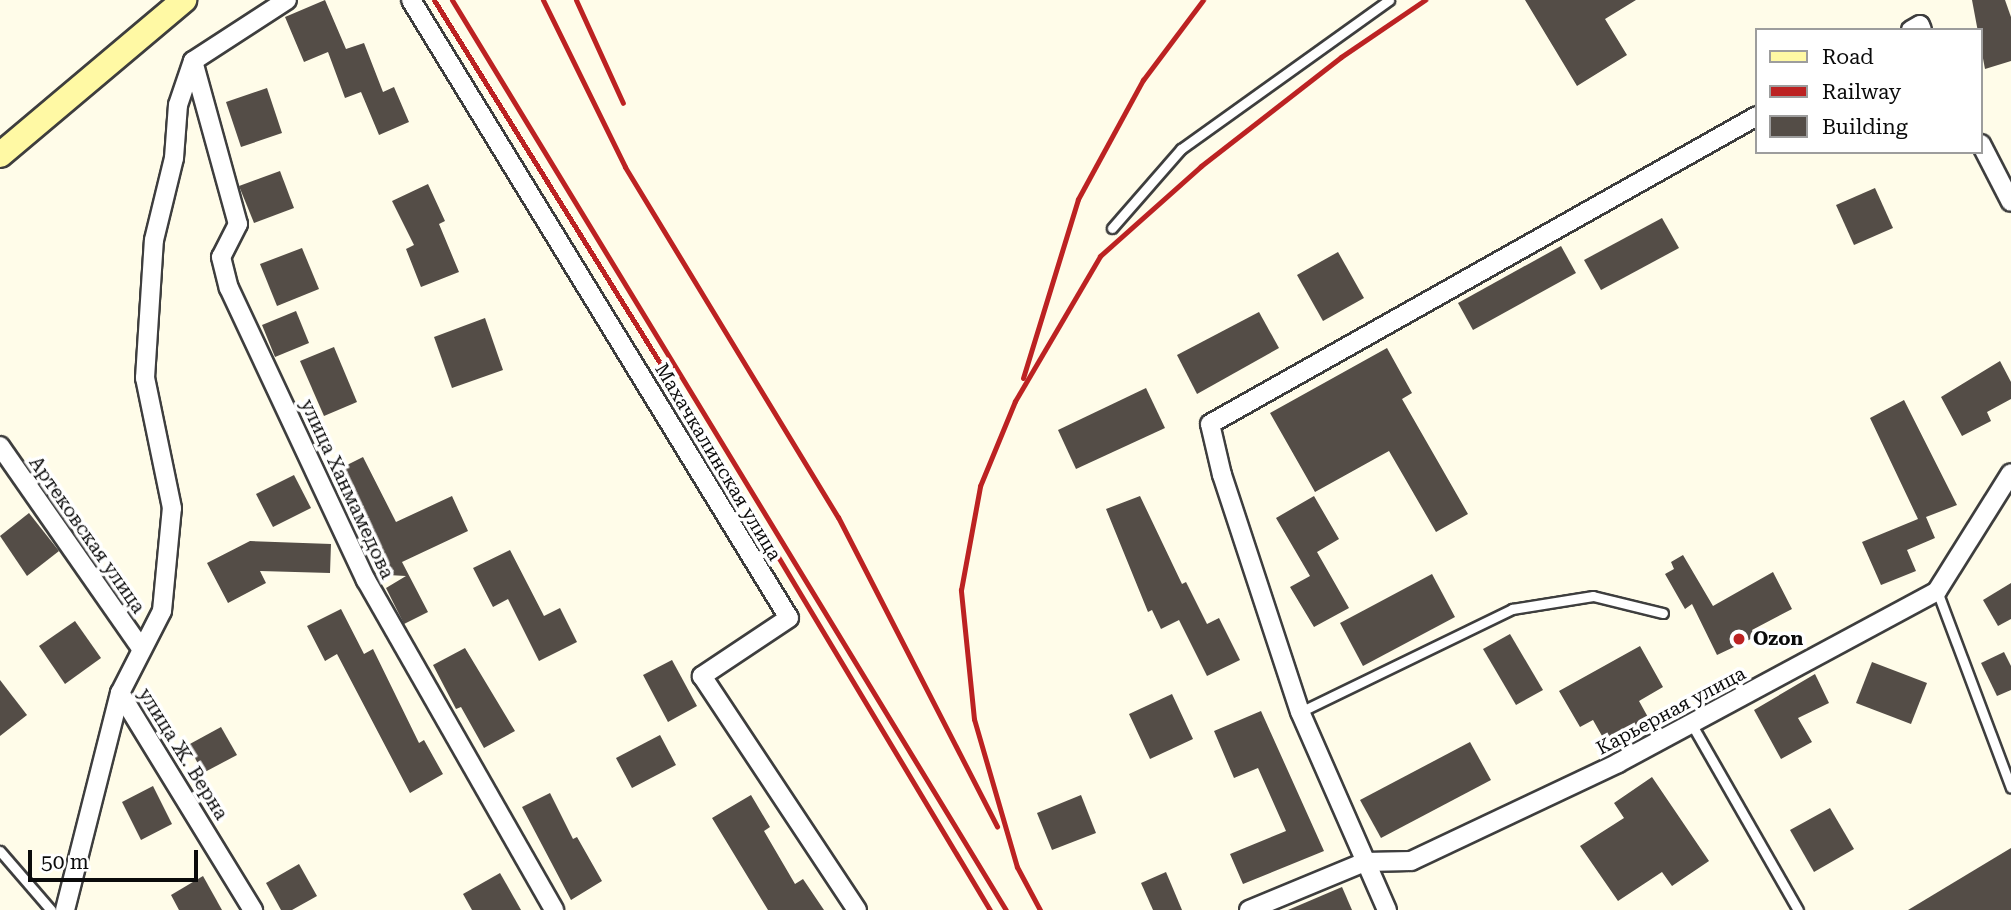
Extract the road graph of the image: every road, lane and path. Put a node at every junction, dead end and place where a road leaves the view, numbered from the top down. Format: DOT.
graph roads {
  1 [pos="184,0"];
  2 [pos="287,0"];
  3 [pos="411,0"];
  4 [pos="1389,0"];
  5 [pos="193,61"];
  6 [pos="1756,117"];
  7 [pos="1983,148"];
  8 [pos="0,155"];
  9 [pos="2011,202"];
  10 [pos="1112,228"];
  11 [pos="0,446"];
  12 [pos="2011,473"];
  13 [pos="1937,591"];
  14 [pos="1662,613"];
  15 [pos="140,647"];
  16 [pos="120,693"];
  17 [pos="1300,712"];
  18 [pos="1692,725"];
  19 [pos="2011,788"];
  20 [pos="0,851"];
  21 [pos="1365,862"];
  22 [pos="51,910"];
  23 [pos="65,910"];
  24 [pos="253,910"];
  25 [pos="554,910"];
  26 [pos="857,910"];
  27 [pos="1248,910"];
  28 [pos="1387,910"];
  29 [pos="1798,910"];
  1 -- 8 [label="main road"];
  2 -- 5 [label="street"];
  3 -- 26 [label="street, Махачкалинская улица"];
  4 -- 10 [label="lane"];
  5 -- 15 [label="street"];
  5 -- 25 [label="street, улица Ханмамедова"];
  6 -- 17 [label="street"];
  7 -- 9 [label="street"];
  11 -- 15 [label="street, Артековская улица"];
  12 -- 13 [label="street, Карьерная улица"];
  13 -- 18 [label="street, Карьерная улица"];
  13 -- 19 [label="lane"];
  14 -- 17 [label="lane"];
  15 -- 16 [label="street"];
  16 -- 23 [label="street"];
  16 -- 24 [label="street, улица Ж. Верна"];
  17 -- 21 [label="street"];
  18 -- 21 [label="street, Карьерная улица"];
  18 -- 29 [label="lane"];
  20 -- 22 [label="lane"];
  21 -- 27 [label="street, Карьерная улица"];
  21 -- 28 [label="street"];
}
